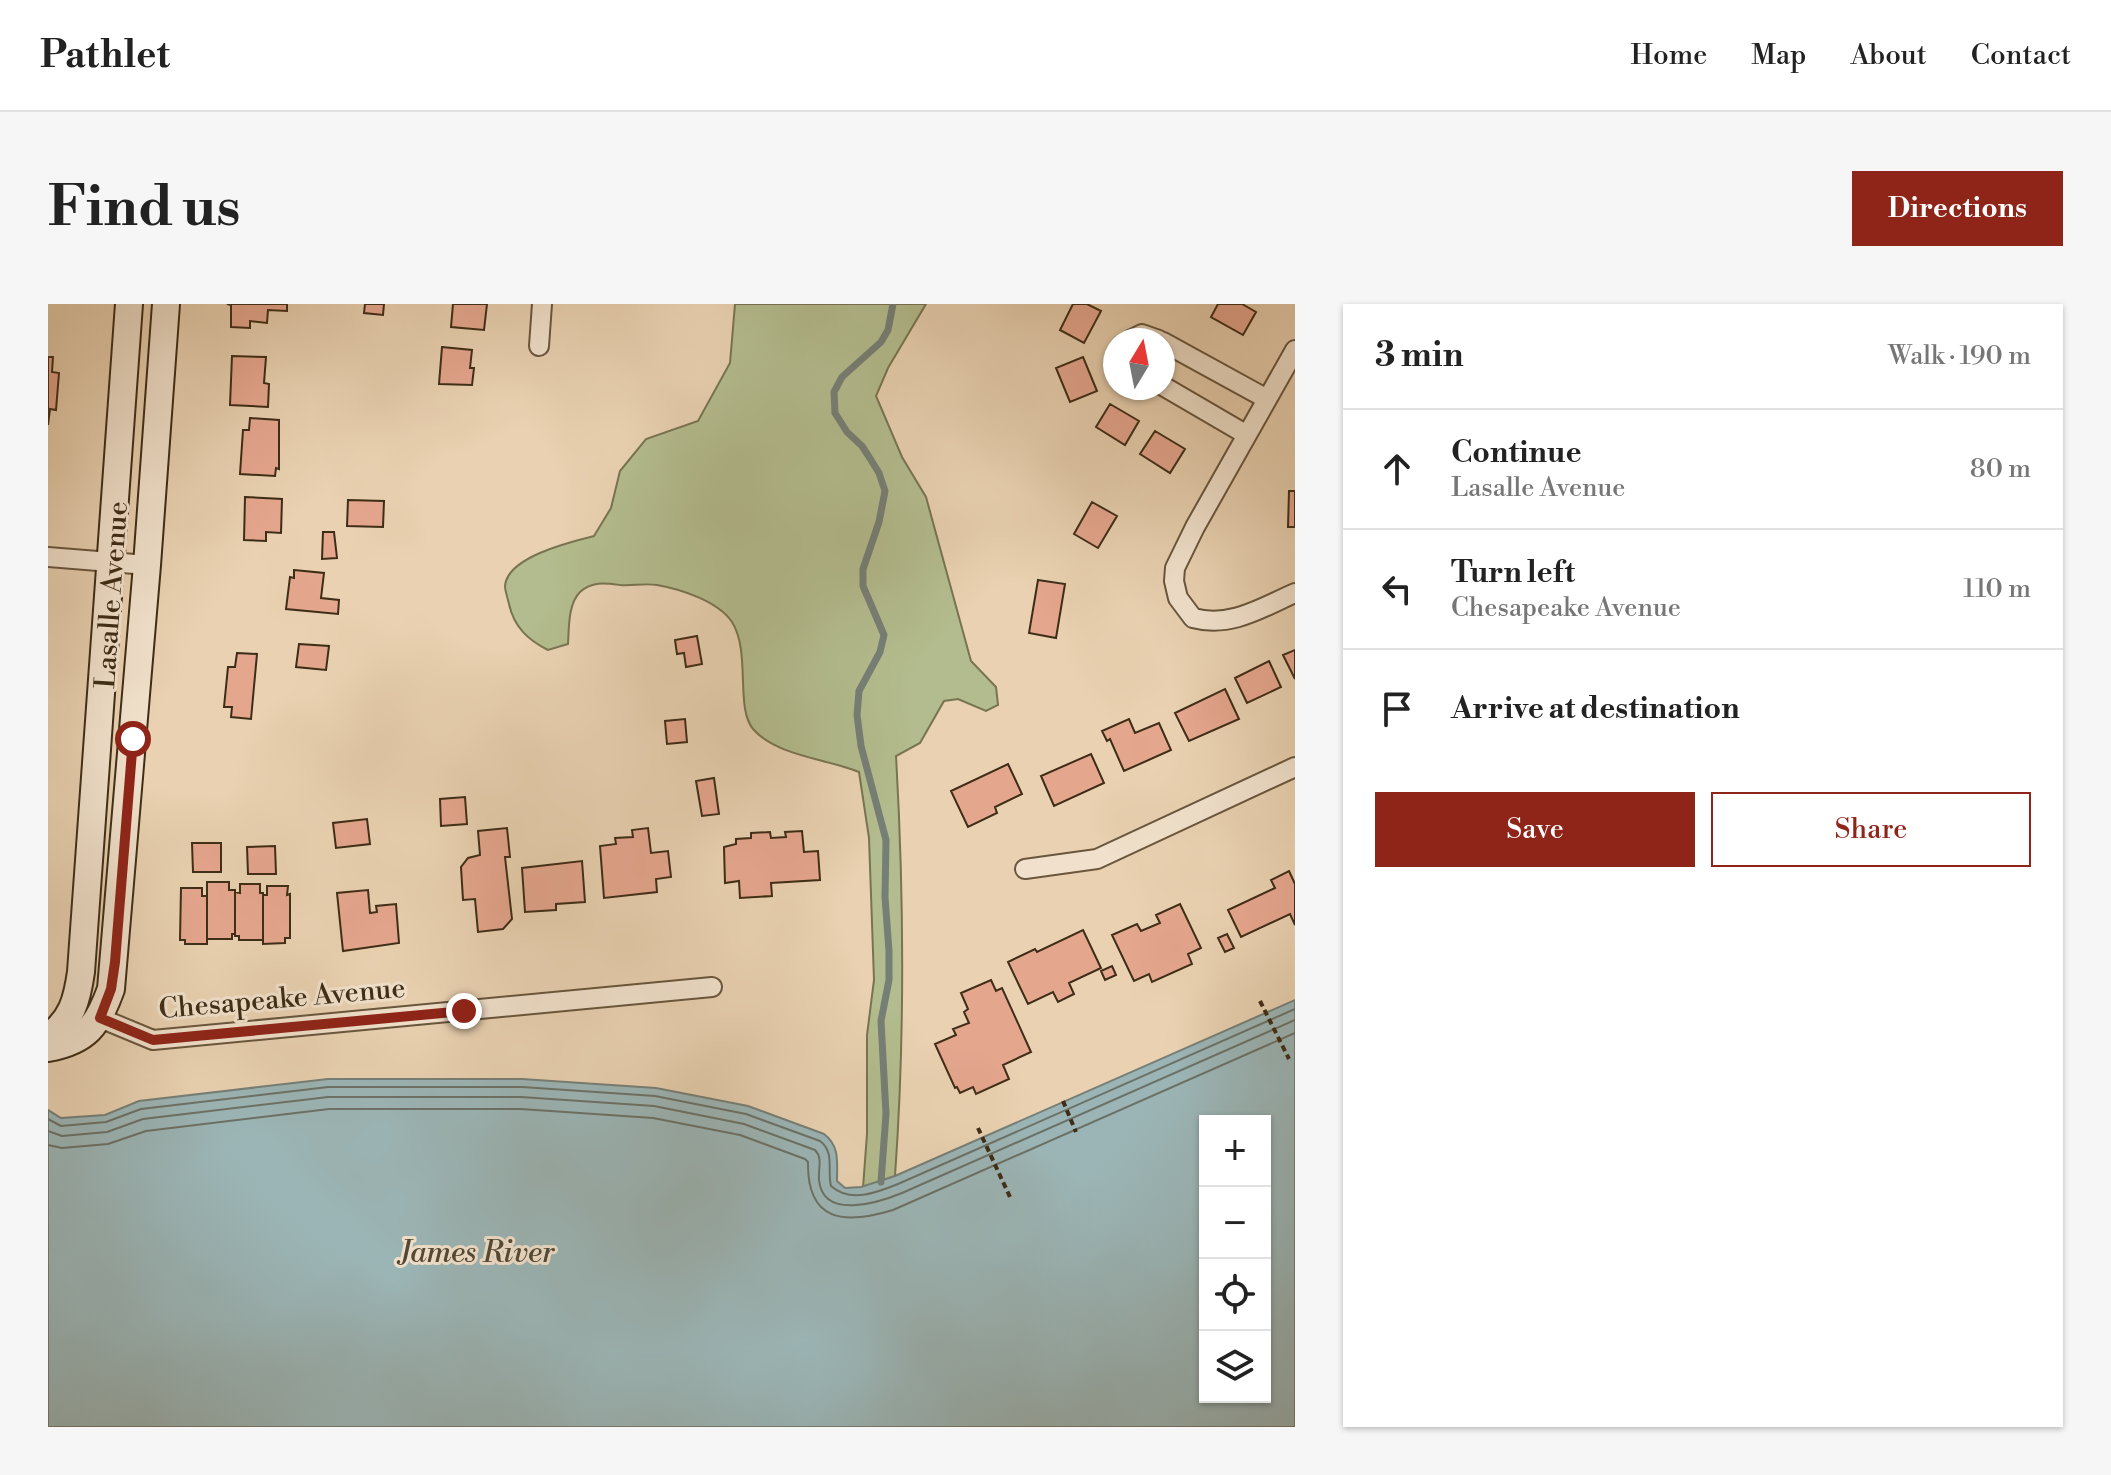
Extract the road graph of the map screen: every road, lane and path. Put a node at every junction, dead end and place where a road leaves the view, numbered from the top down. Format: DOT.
graph roads {
  1 [pos="129,304"];
  2 [pos="166,304"];
  3 [pos="542,304"];
  4 [pos="539,346"];
  5 [pos="1175,349"];
  6 [pos="1295,350"];
  7 [pos="1175,393"];
  8 [pos="1267,399"];
  9 [pos="1247,435"];
  10 [pos="48,557"];
  11 [pos="110,562"];
  12 [pos="147,565"];
  13 [pos="1295,593"];
  14 [pos="1295,767"];
  15 [pos="1025,869"];
  16 [pos="712,987"];
  17 [pos="1260,1001"];
  18 [pos="100,1018"];
  19 [pos="48,1037"];
  20 [pos="48,1048"];
  21 [pos="1289,1059"];
  22 [pos="1063,1101"];
  23 [pos="978,1128"];
  24 [pos="1076,1132"];
  25 [pos="1010,1197"];
  1 -- 11 [label="main road, Lasalle Avenue"];
  2 -- 12 [label="main road, Lasalle Avenue"];
  3 -- 4 [label="street"];
  5 -- 8 [label="street"];
  6 -- 8 [label="street"];
  7 -- 9 [label="street"];
  8 -- 9 [label="street"];
  9 -- 13 [label="street"];
  10 -- 11 [label="street"];
  11 -- 12 [label="street"];
  11 -- 19 [label="main road, Lasalle Avenue"];
  12 -- 18 [label="main road, Lasalle Avenue"];
  14 -- 15 [label="street"];
  16 -- 18 [label="street, Chesapeake Avenue"];
  17 -- 21 [label="path"];
  18 -- 20 [label="main road"];
  22 -- 24 [label="path"];
  23 -- 25 [label="path"];
}
